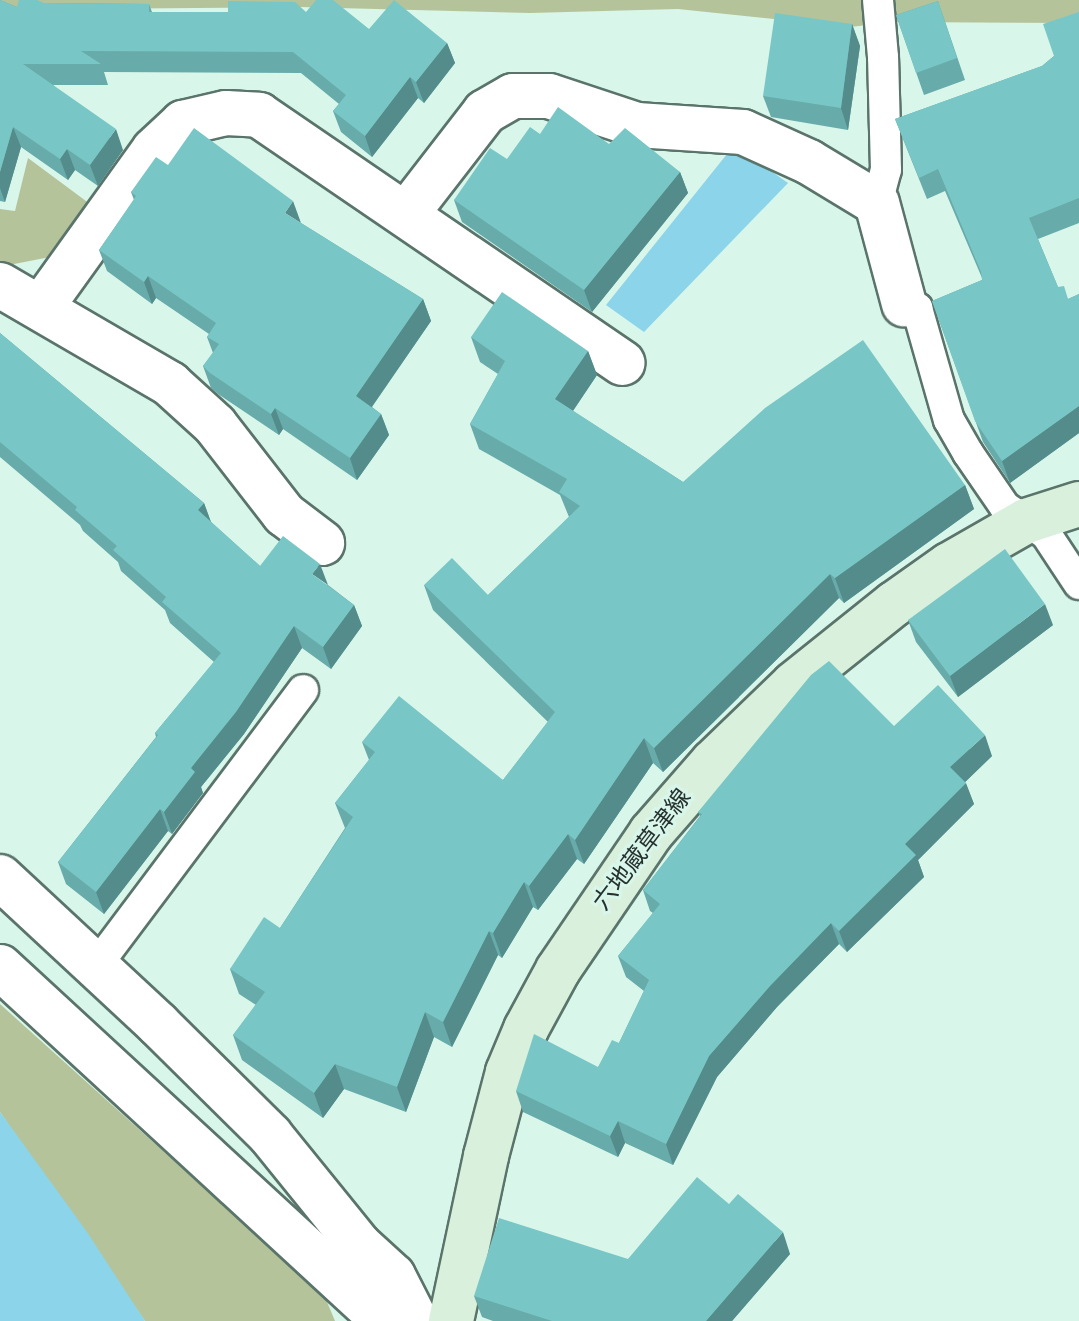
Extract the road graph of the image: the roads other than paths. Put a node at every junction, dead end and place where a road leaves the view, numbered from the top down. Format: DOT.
graph roads {
  1 [pos="878,0"];
  2 [pos="877,203"];
  3 [pos="407,213"];
  4 [pos="0,285"];
  5 [pos="904,304"];
  6 [pos="42,306"];
  7 [pos="623,363"];
  8 [pos="1079,504"];
  9 [pos="1026,521"];
  10 [pos="322,543"];
  11 [pos="1079,584"];
  12 [pos="303,690"];
  13 [pos="0,877"];
  14 [pos="96,966"];
  15 [pos="0,967"];
  16 [pos="384,1321"];
  17 [pos="416,1321"];
  18 [pos="451,1321"];
  1 -- 2 [label="lane"];
  2 -- 3 [label="street"];
  2 -- 5 [label="street"];
  3 -- 6 [label="street"];
  3 -- 7 [label="street"];
  4 -- 6 [label="street"];
  5 -- 9 [label="lane"];
  6 -- 10 [label="street"];
  8 -- 9 [label="main road, 六地蔵草津線"];
  9 -- 11 [label="lane"];
  9 -- 18 [label="main road, 六地蔵草津線"];
  12 -- 14 [label="lane"];
  13 -- 14 [label="street"];
  14 -- 17 [label="street"];
  15 -- 16 [label="street"];
}
